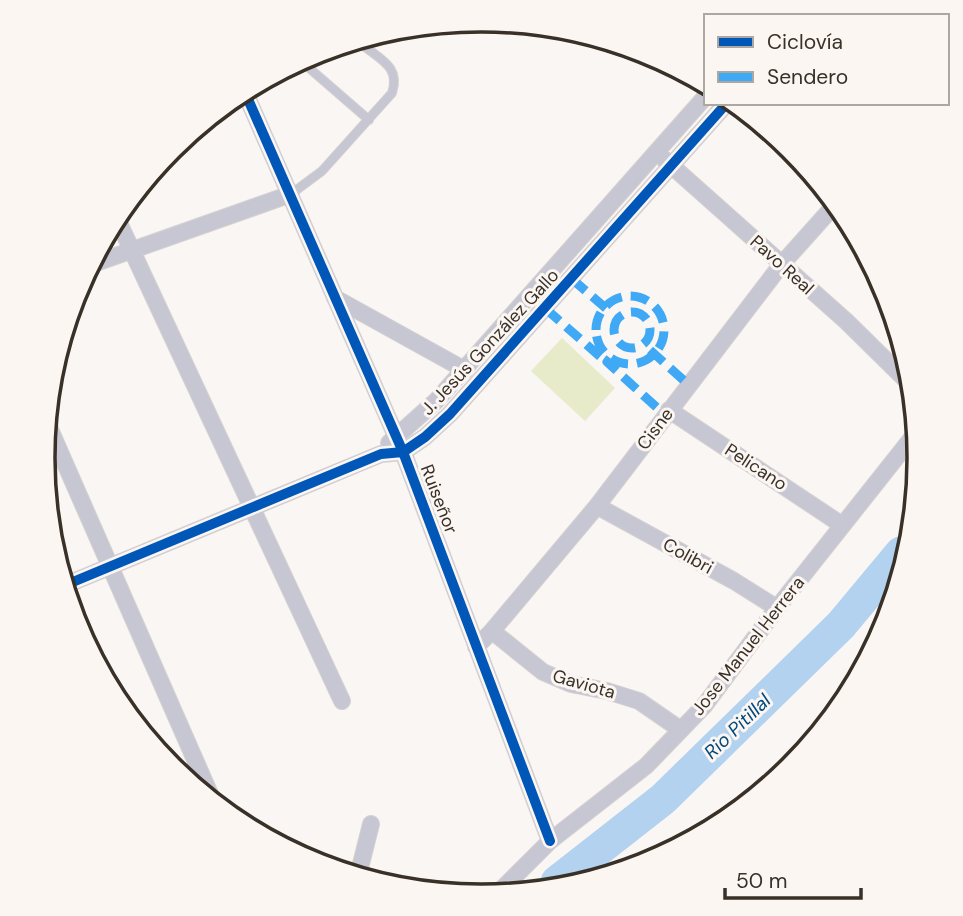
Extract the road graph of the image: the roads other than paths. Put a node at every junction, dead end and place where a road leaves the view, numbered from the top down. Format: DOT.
graph roads {
  1 [pos="366,48"];
  2 [pos="309,68"];
  3 [pos="704,98"];
  4 [pos="251,100"];
  5 [pos="723,107"];
  6 [pos="369,120"];
  7 [pos="657,153"];
  8 [pos="672,166"];
  9 [pos="291,194"];
  10 [pos="829,211"];
  11 [pos="122,229"];
  12 [pos="130,250"];
  13 [pos="104,260"];
  14 [pos="781,265"];
  15 [pos="335,298"];
  16 [pos="465,370"];
  17 [pos="900,374"];
  18 [pos="669,410"];
  19 [pos="394,437"];
  20 [pos="56,442"];
  21 [pos="907,443"];
  22 [pos="403,453"];
  23 [pos="381,454"];
  24 [pos="597,506"];
  25 [pos="253,508"];
  26 [pos="842,525"];
  27 [pos="111,566"];
  28 [pos="74,581"];
  29 [pos="777,608"];
  30 [pos="492,631"];
  31 [pos="476,647"];
  32 [pos="342,701"];
  33 [pos="681,730"];
  34 [pos="205,783"];
  35 [pos="371,824"];
  36 [pos="550,841"];
  37 [pos="360,867"];
  38 [pos="507,884"];
  1 -- 6 [label="lane"];
  2 -- 6 [label="lane"];
  3 -- 7 [label="street, J. Jesús González Gallo"];
  4 -- 9 [label="street, Ruiseñor"];
  5 -- 8 [label="street, J. Jesús González Gallo"];
  6 -- 9 [label="lane"];
  7 -- 8 [label="street, Pavo Real"];
  7 -- 16 [label="street, J. Jesús González Gallo"];
  8 -- 14 [label="street, Pavo Real"];
  8 -- 22 [label="street, J. Jesús González Gallo"];
  9 -- 12 [label="street"];
  9 -- 15 [label="street, Ruiseñor"];
  10 -- 14 [label="street, Cisne"];
  11 -- 12 [label="street"];
  12 -- 13 [label="street"];
  12 -- 25 [label="street"];
  14 -- 17 [label="street, Pavo Real"];
  14 -- 18 [label="street, Cisne"];
  15 -- 16 [label="street"];
  15 -- 19 [label="street, Ruiseñor"];
  16 -- 19 [label="street, J. Jesús González Gallo"];
  18 -- 24 [label="street, Cisne"];
  18 -- 26 [label="street, Pelicano"];
  19 -- 22 [label="street, Ruiseñor"];
  19 -- 23 [label="street, J. Jesús González Gallo"];
  20 -- 27 [label="street"];
  21 -- 26 [label="street, Jose Manuel Herrera"];
  22 -- 23 [label="street, J. Jesús González Gallo"];
  22 -- 31 [label="street, Ruiseñor"];
  23 -- 25 [label="street, J. Jesús González Gallo"];
  24 -- 29 [label="street, Colibri"];
  24 -- 30 [label="street, Cisne"];
  25 -- 27 [label="street, J. Jesús González Gallo"];
  25 -- 32 [label="street"];
  26 -- 29 [label="street, Jose Manuel Herrera"];
  27 -- 28 [label="street, J. Jesús González Gallo"];
  27 -- 34 [label="street"];
  29 -- 33 [label="street, Jose Manuel Herrera"];
  30 -- 31 [label="street, Cisne"];
  30 -- 33 [label="street, Gaviota"];
  31 -- 36 [label="street, Ruiseñor"];
  33 -- 36 [label="street, Jose Manuel Herrera"];
  35 -- 37 [label="street"];
  36 -- 38 [label="street, Jose Manuel Herrera"];
}
